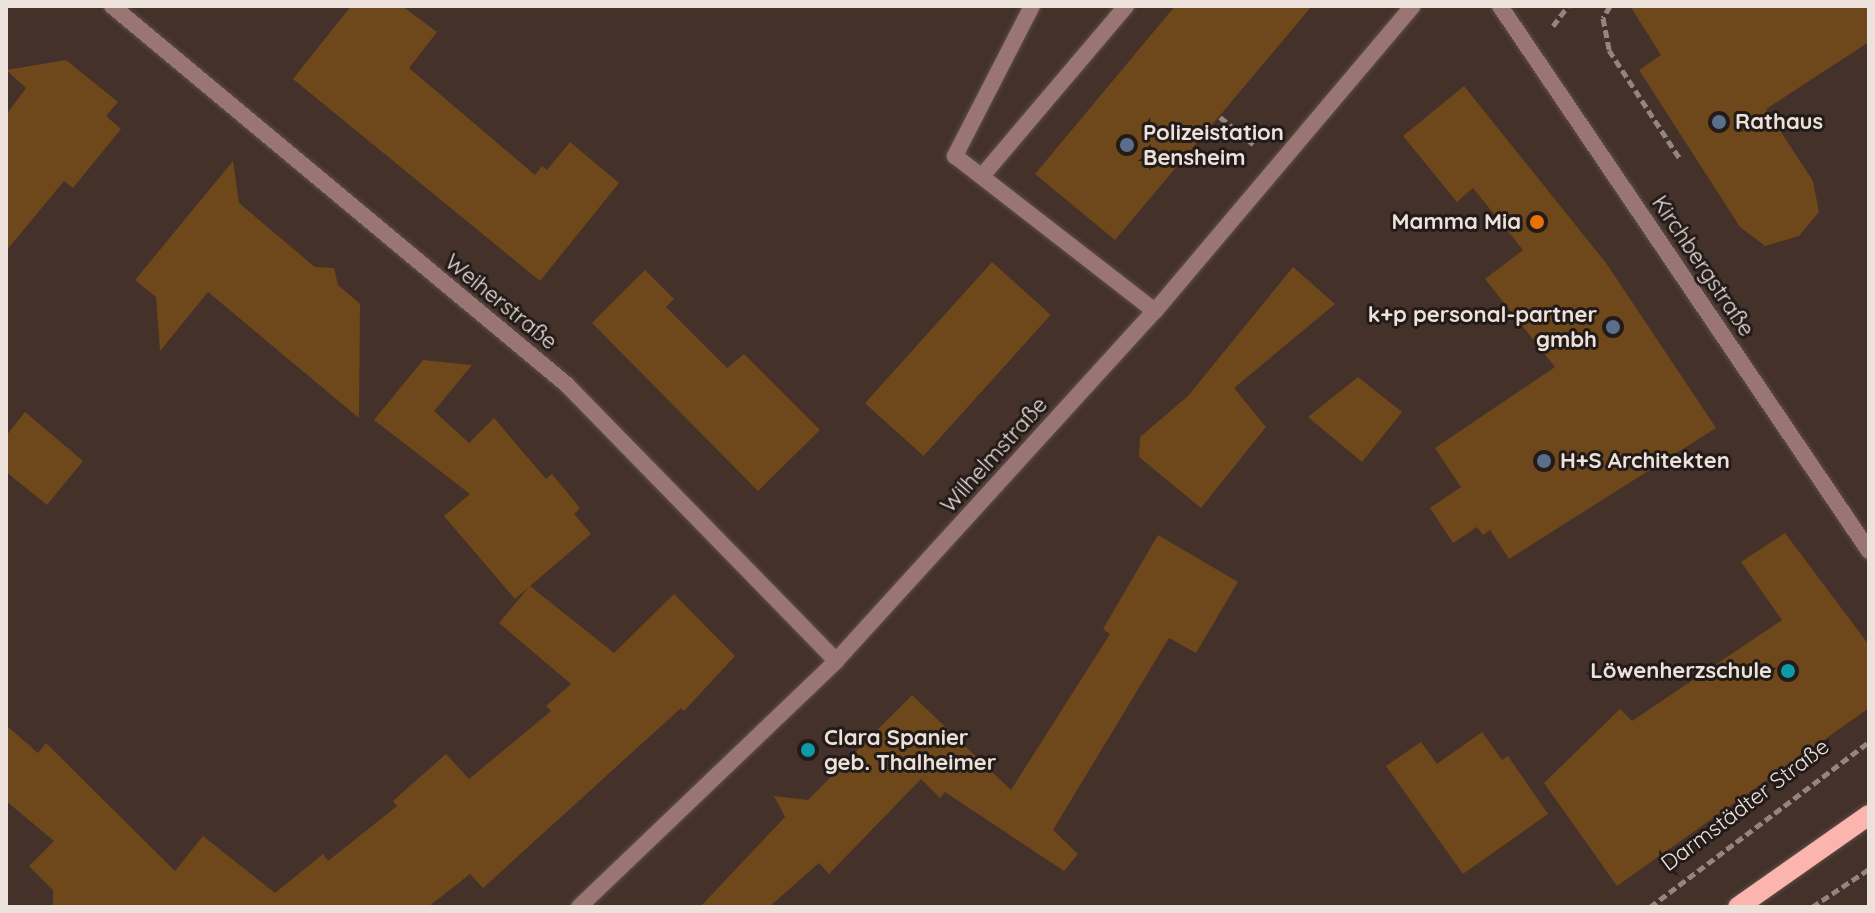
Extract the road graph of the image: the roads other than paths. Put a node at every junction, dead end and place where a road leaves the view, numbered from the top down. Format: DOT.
graph roads {
  1 [pos="112,6"];
  2 [pos="1032,6"];
  3 [pos="1126,6"];
  4 [pos="1413,6"];
  5 [pos="1500,6"];
  6 [pos="982,176"];
  7 [pos="1155,311"];
  8 [pos="1869,551"];
  9 [pos="836,661"];
  10 [pos="1869,815"];
  11 [pos="579,907"];
  12 [pos="1738,907"];
  1 -- 9 [label="street, Weiherstraße"];
  2 -- 6 [label="street"];
  3 -- 6 [label="street"];
  4 -- 7 [label="street, Wilhelmstraße"];
  5 -- 8 [label="street, Kirchbergstraße"];
  6 -- 7 [label="street"];
  7 -- 9 [label="street, Wilhelmstraße"];
  9 -- 11 [label="street, Wilhelmstraße"];
  10 -- 12 [label="main road"];
}
